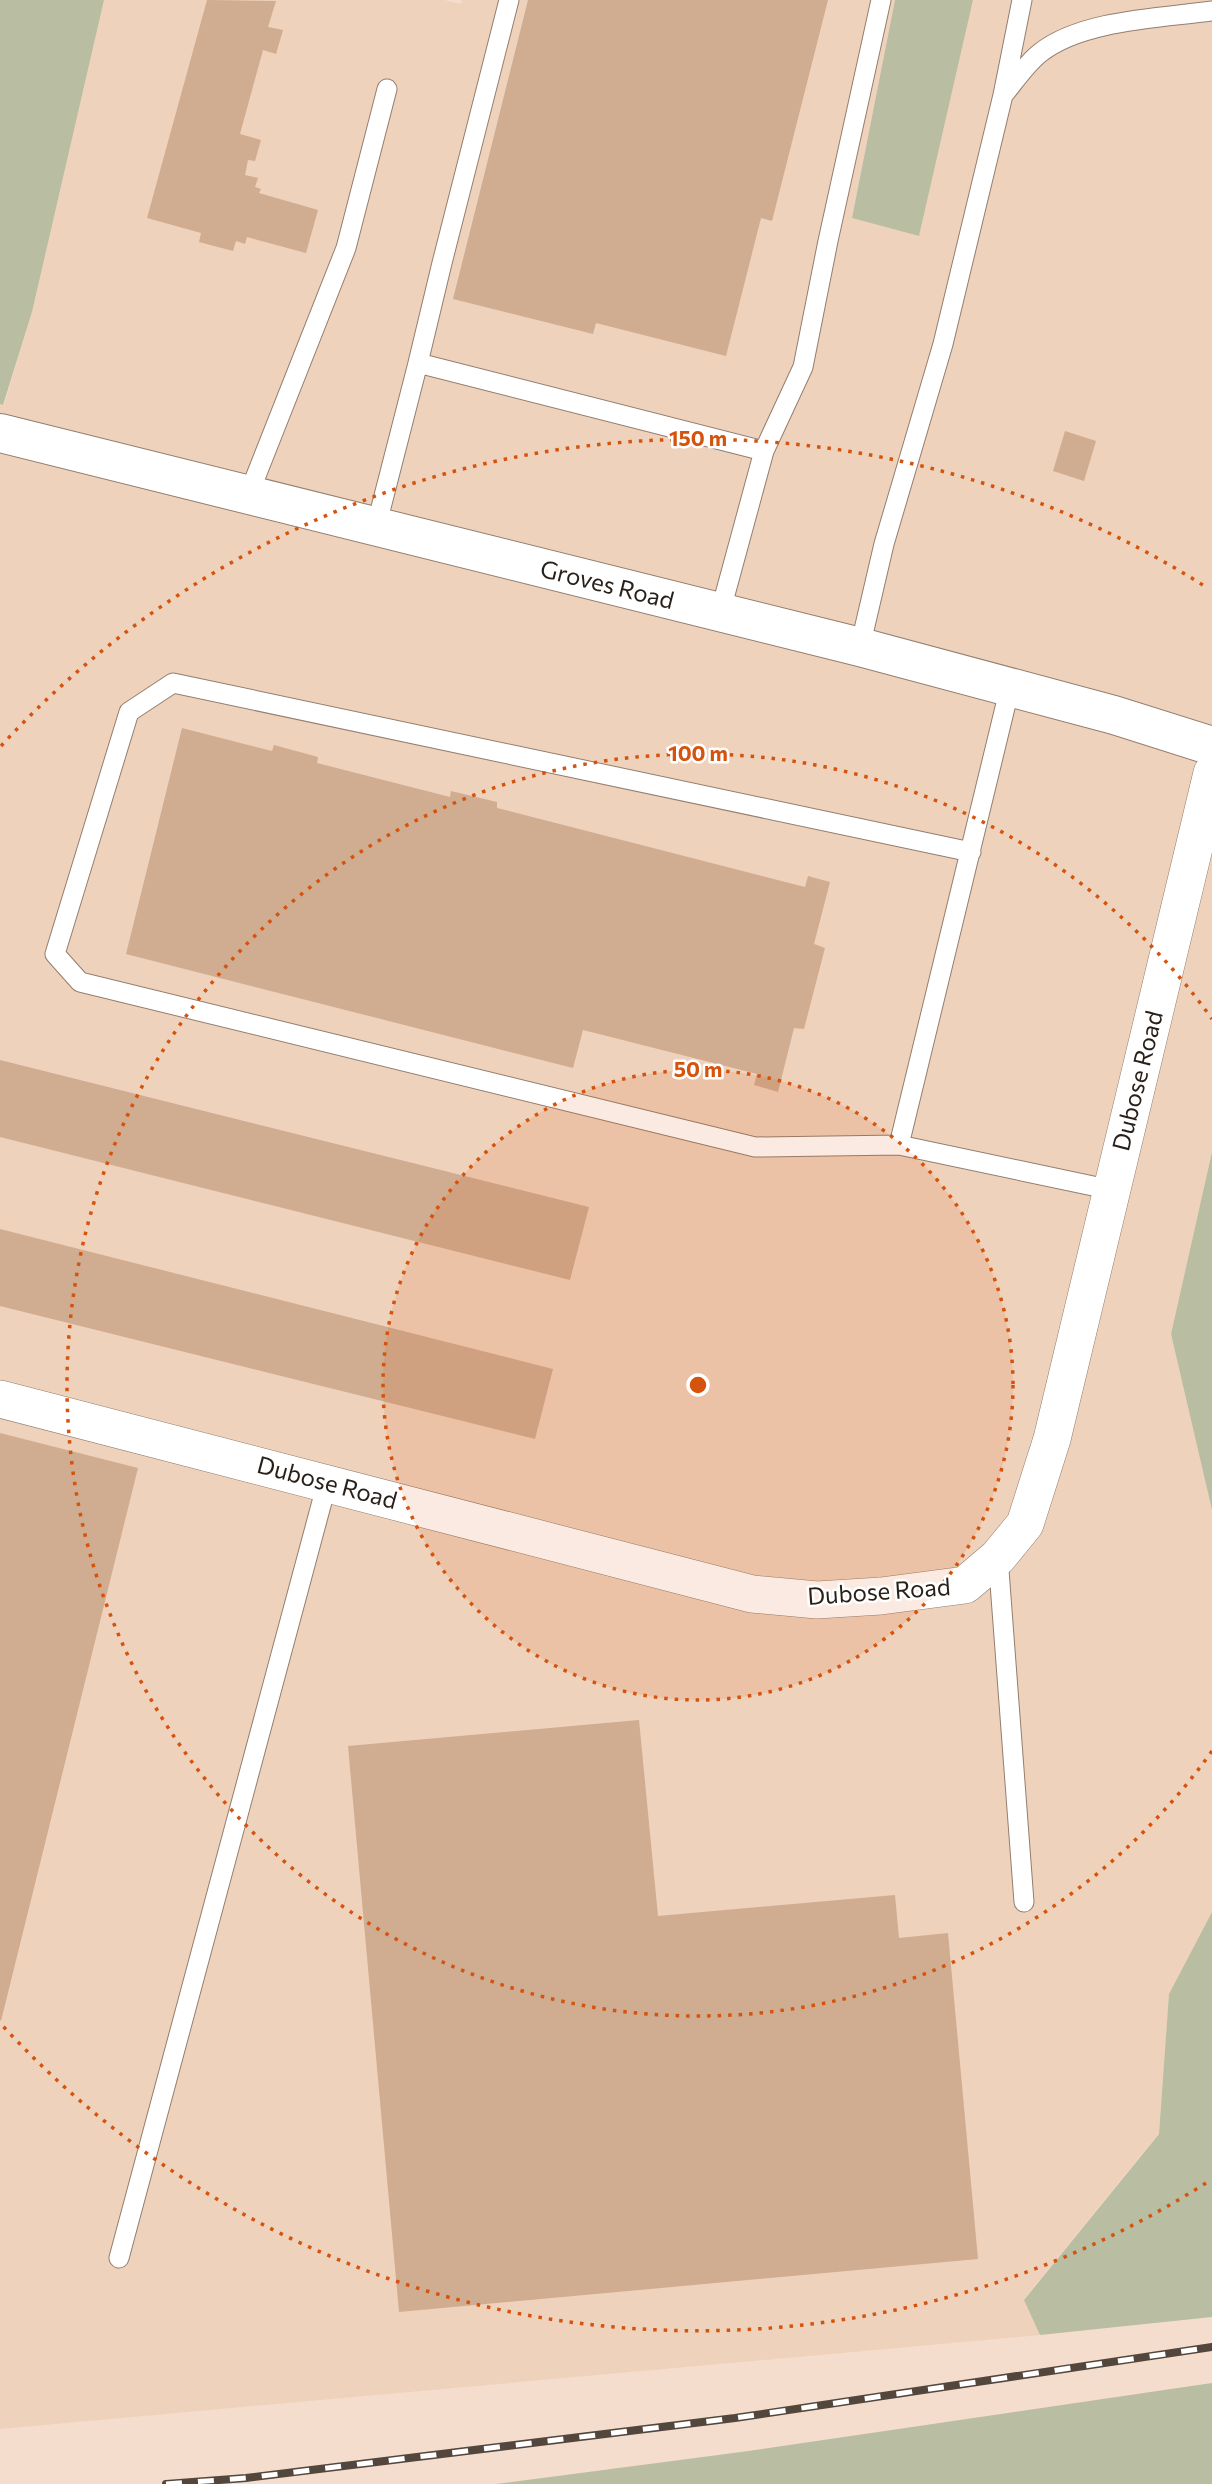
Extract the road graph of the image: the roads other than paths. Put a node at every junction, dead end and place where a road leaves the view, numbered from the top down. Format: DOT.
graph roads {
  1 [pos="509,0"];
  2 [pos="881,0"];
  3 [pos="1022,0"];
  4 [pos="1212,11"];
  5 [pos="387,89"];
  6 [pos="1003,95"];
  7 [pos="418,363"];
  8 [pos="0,433"];
  9 [pos="764,451"];
  10 [pos="248,496"];
  11 [pos="376,527"];
  12 [pos="720,613"];
  13 [pos="860,647"];
  14 [pos="1010,687"];
  15 [pos="1212,746"];
  16 [pos="1212,773"];
  17 [pos="971,852"];
  18 [pos="899,1145"];
  19 [pos="1112,1190"];
  20 [pos="0,1399"];
  21 [pos="327,1483"];
  22 [pos="998,1557"];
  23 [pos="1024,1902"];
  24 [pos="119,2258"];
  1 -- 7 [label="lane"];
  2 -- 9 [label="lane"];
  3 -- 6 [label="lane"];
  4 -- 6 [label="lane"];
  5 -- 10 [label="lane"];
  6 -- 13 [label="lane"];
  7 -- 9 [label="lane"];
  7 -- 11 [label="lane"];
  8 -- 10 [label="street, Groves Road"];
  9 -- 12 [label="lane"];
  10 -- 11 [label="street, Groves Road"];
  11 -- 12 [label="street, Groves Road"];
  12 -- 13 [label="street, Groves Road"];
  13 -- 14 [label="street, Groves Road"];
  14 -- 15 [label="street, Groves Road"];
  14 -- 17 [label="lane"];
  16 -- 19 [label="street, Dubose Road"];
  17 -- 18 [label="lane"];
  17 -- 18 [label="lane"];
  18 -- 19 [label="lane"];
  19 -- 22 [label="street, Dubose Road"];
  20 -- 21 [label="street, Dubose Road"];
  21 -- 22 [label="street, Dubose Road"];
  21 -- 24 [label="lane"];
  22 -- 23 [label="lane"];
}
